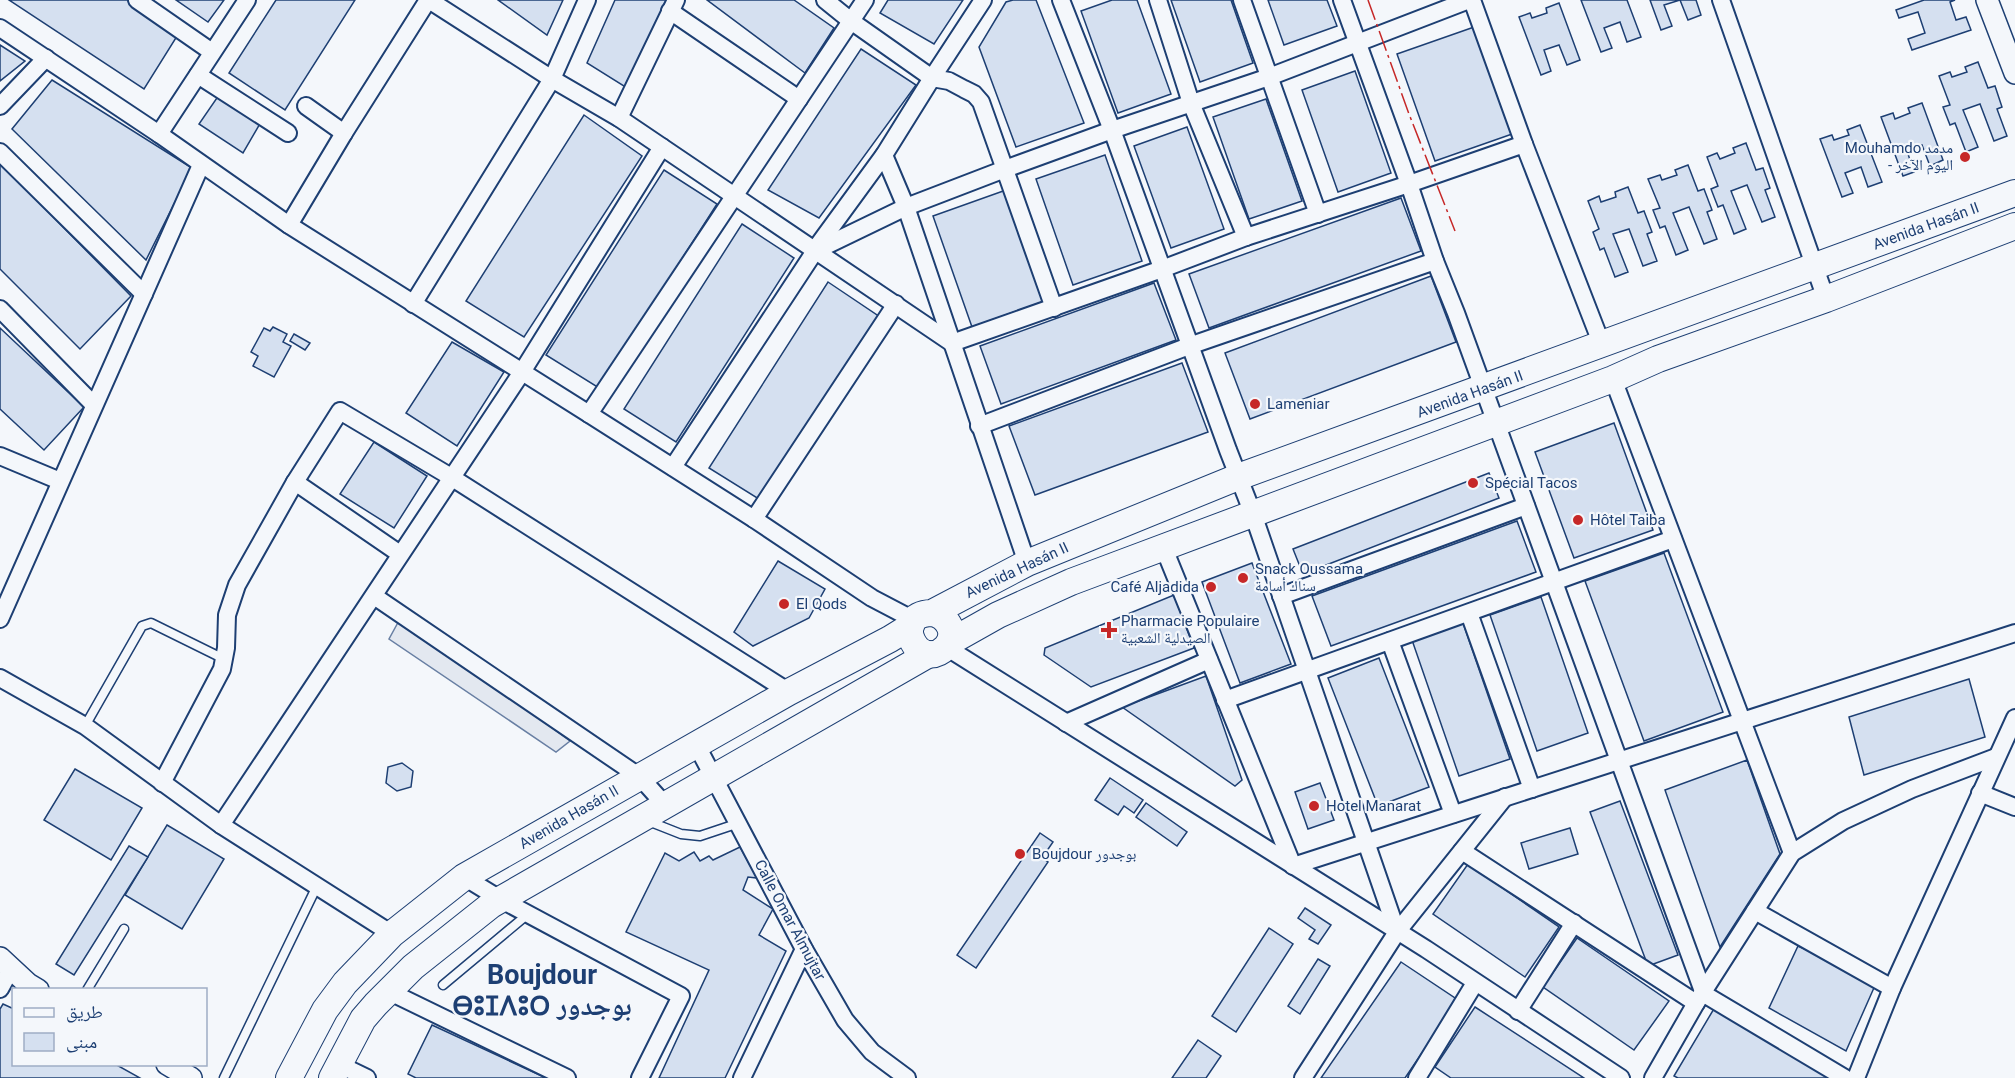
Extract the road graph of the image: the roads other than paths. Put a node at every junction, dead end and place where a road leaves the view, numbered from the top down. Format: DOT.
graph roads {
  1 [pos="137,0"];
  2 [pos="247,0"];
  3 [pos="428,0"];
  4 [pos="587,0"];
  5 [pos="825,0"];
  6 [pos="865,0"];
  7 [pos="983,0"];
  8 [pos="1061,0"];
  9 [pos="1158,0"];
  10 [pos="1242,0"];
  11 [pos="1342,0"];
  12 [pos="1471,0"];
  13 [pos="1721,0"];
  14 [pos="1987,0"];
  15 [pos="673,5"];
  16 [pos="851,21"];
  17 [pos="0,28"];
  18 [pos="1358,45"];
  19 [pos="2011,51"];
  20 [pos="212,52"];
  21 [pos="46,58"];
  22 [pos="2015,73"];
  23 [pos="198,75"];
  24 [pos="1269,77"];
  25 [pos="932,78"];
  26 [pos="552,79"];
  27 [pos="799,99"];
  28 [pos="1191,103"];
  29 [pos="0,106"];
  30 [pos="306,106"];
  31 [pos="619,118"];
  32 [pos="1112,130"];
  33 [pos="288,133"];
  34 [pos="344,133"];
  35 [pos="159,134"];
  36 [pos="1524,144"];
  37 [pos="662,147"];
  38 [pos="0,152"];
  39 [pos="884,155"];
  40 [pos="201,165"];
  41 [pos="1005,169"];
  42 [pos="1409,184"];
  43 [pos="2015,193"];
  44 [pos="735,195"];
  45 [pos="906,207"];
  46 [pos="1318,214"];
  47 [pos="289,225"];
  48 [pos="2015,226"];
  49 [pos="1246,237"];
  50 [pos="814,251"];
  51 [pos="1435,261"];
  52 [pos="1813,266"];
  53 [pos="1162,269"];
  54 [pos="144,294"];
  55 [pos="1826,299"];
  56 [pos="413,304"];
  57 [pos="896,304"];
  58 [pos="1054,308"];
  59 [pos="0,309"];
  60 [pos="952,343"];
  61 [pos="1602,345"];
  62 [pos="1189,346"];
  63 [pos="522,372"];
  64 [pos="1613,379"];
  65 [pos="1484,389"];
  66 [pos="94,405"];
  67 [pos="589,414"];
  68 [pos="1496,422"];
  69 [pos="979,426"];
  70 [pos="0,456"];
  71 [pos="673,467"];
  72 [pos="451,477"];
  73 [pos="1238,477"];
  74 [pos="60,481"];
  75 [pos="295,482"];
  76 [pos="1526,506"];
  77 [pos="1253,513"];
  78 [pos="754,519"];
  79 [pos="1673,539"];
  80 [pos="1163,546"];
  81 [pos="400,554"];
  82 [pos="1027,563"];
  83 [pos="1554,582"];
  84 [pos="374,596"];
  85 [pos="1281,596"];
  86 [pos="1469,613"];
  87 [pos="919,619"];
  88 [pos="0,620"];
  89 [pos="2015,633"];
  90 [pos="1390,641"];
  91 [pos="941,648"];
  92 [pos="225,660"];
  93 [pos="1209,660"];
  94 [pos="1307,671"];
  95 [pos="0,678"];
  96 [pos="789,692"];
  97 [pos="1225,700"];
  98 [pos="2015,718"];
  99 [pos="1742,721"];
  100 [pos="1066,723"];
  101 [pos="85,726"];
  102 [pos="2010,738"];
  103 [pos="696,744"];
  104 [pos="1996,757"];
  105 [pos="1619,761"];
  106 [pos="640,777"];
  107 [pos="714,777"];
  108 [pos="162,783"];
  109 [pos="1532,789"];
  110 [pos="1980,793"];
  111 [pos="1505,798"];
  112 [pos="665,805"];
  113 [pos="2015,807"];
  114 [pos="1453,814"];
  115 [pos="642,818"];
  116 [pos="739,824"];
  117 [pos="221,825"];
  118 [pos="1366,842"];
  119 [pos="1462,851"];
  120 [pos="1792,853"];
  121 [pos="1293,866"];
  122 [pos="464,877"];
  123 [pos="316,888"];
  124 [pos="500,899"];
  125 [pos="1755,911"];
  126 [pos="528,914"];
  127 [pos="1574,923"];
  128 [pos="124,929"];
  129 [pos="1397,932"];
  130 [pos="392,934"];
  131 [pos="804,949"];
  132 [pos="5,963"];
  133 [pos="1475,982"];
  134 [pos="443,985"];
  135 [pos="36,988"];
  136 [pos="88,988"];
  137 [pos="1893,988"];
  138 [pos="0,989"];
  139 [pos="388,991"];
  140 [pos="1700,998"];
  141 [pos="1518,1011"];
  142 [pos="335,1071"];
  143 [pos="224,1078"];
  144 [pos="289,1078"];
  145 [pos="367,1078"];
  146 [pos="567,1078"];
  147 [pos="640,1078"];
  148 [pos="742,1078"];
  149 [pos="907,1078"];
  150 [pos="1303,1078"];
  151 [pos="1417,1078"];
  152 [pos="1621,1078"];
  153 [pos="1653,1078"];
  154 [pos="1845,1078"];
  155 [pos="1856,1078"];
  1 -- 20 [label="street"];
  2 -- 20 [label="street"];
  3 -- 26 [label="street"];
  3 -- 34 [label="street"];
  4 -- 26 [label="street"];
  5 -- 16 [label="street"];
  6 -- 16 [label="street"];
  7 -- 25 [label="street"];
  8 -- 32 [label="street"];
  9 -- 28 [label="street"];
  10 -- 24 [label="street"];
  11 -- 18 [label="street"];
  12 -- 18 [label="street"];
  12 -- 36 [label="street"];
  13 -- 52 [label="street"];
  14 -- 19 [label="street"];
  15 -- 27 [label="street"];
  15 -- 31 [label="street"];
  16 -- 25 [label="street"];
  16 -- 27 [label="street"];
  17 -- 21 [label="street"];
  18 -- 24 [label="street"];
  18 -- 42 [label="street"];
  19 -- 22 [label="street"];
  20 -- 23 [label="street"];
  21 -- 29 [label="street"];
  21 -- 35 [label="street"];
  23 -- 33 [label="street"];
  23 -- 35 [label="street"];
  24 -- 28 [label="street"];
  24 -- 46 [label="street"];
  25 -- 39 [label="street"];
  25 -- 41 [label="street"];
  26 -- 31 [label="street"];
  26 -- 56 [label="street"];
  27 -- 44 [label="street"];
  28 -- 32 [label="street"];
  28 -- 49 [label="street"];
  30 -- 34 [label="street"];
  31 -- 37 [label="street"];
  32 -- 41 [label="street"];
  32 -- 53 [label="street"];
  34 -- 47 [label="street"];
  35 -- 40 [label="street"];
  36 -- 42 [label="street"];
  36 -- 61 [label="street"];
  37 -- 44 [label="street"];
  37 -- 63 [label="street"];
  38 -- 54 [label="street"];
  39 -- 45 [label="street"];
  39 -- 50 [label="street"];
  40 -- 47 [label="street"];
  40 -- 54 [label="street"];
  41 -- 45 [label="street"];
  41 -- 58 [label="street"];
  42 -- 46 [label="street"];
  42 -- 51 [label="street"];
  43 -- 52 [label="main road, Avenida Hasán II"];
  44 -- 50 [label="street"];
  44 -- 67 [label="street"];
  45 -- 50 [label="street"];
  45 -- 60 [label="street"];
  46 -- 49 [label="street"];
  47 -- 56 [label="street"];
  48 -- 55 [label="main road, Avenida Hasán II"];
  49 -- 53 [label="street"];
  50 -- 57 [label="street"];
  50 -- 71 [label="street"];
  51 -- 62 [label="street"];
  51 -- 65 [label="street"];
  52 -- 55 [label="street"];
  52 -- 61 [label="main road, Avenida Hasán II"];
  53 -- 58 [label="street"];
  53 -- 62 [label="street"];
  54 -- 66 [label="street"];
  55 -- 64 [label="main road, Avenida Hasán II"];
  56 -- 63 [label="street"];
  57 -- 60 [label="street"];
  57 -- 78 [label="street"];
  58 -- 60 [label="street"];
  59 -- 66 [label="street"];
  60 -- 69 [label="street"];
  61 -- 65 [label="main road, Avenida Hasán II"];
  62 -- 69 [label="street"];
  62 -- 73 [label="street"];
  63 -- 67 [label="street"];
  63 -- 72 [label="street"];
  64 -- 68 [label="main road, Avenida Hasán II"];
  64 -- 79 [label="street"];
  65 -- 68 [label="street"];
  65 -- 73 [label="main road, Avenida Hasán II"];
  66 -- 74 [label="street"];
  67 -- 71 [label="street"];
  68 -- 76 [label="street"];
  68 -- 77 [label="main road, Avenida Hasán II"];
  69 -- 82 [label="street"];
  70 -- 74 [label="street"];
  71 -- 78 [label="street"];
  72 -- 75 [label="street"];
  72 -- 81 [label="street"];
  72 -- 96 [label="street"];
  73 -- 77 [label="street"];
  73 -- 82 [label="main road, Avenida Hasán II"];
  74 -- 88 [label="street"];
  75 -- 81 [label="street"];
  75 -- 92 [label="street"];
  76 -- 83 [label="street"];
  76 -- 85 [label="street"];
  77 -- 80 [label="main road, Avenida Hasán II"];
  77 -- 85 [label="street"];
  78 -- 87 [label="street"];
  79 -- 83 [label="street"];
  79 -- 99 [label="street"];
  80 -- 91 [label="main road, Avenida Hasán II"];
  80 -- 93 [label="street"];
  81 -- 84 [label="street"];
  82 -- 87 [label="main road, Avenida Hasán II"];
  83 -- 86 [label="street"];
  83 -- 105 [label="street"];
  84 -- 106 [label="street"];
  84 -- 117 [label="street"];
  85 -- 94 [label="street"];
  86 -- 90 [label="street"];
  86 -- 109 [label="street"];
  87 -- 91 [label="main road"];
  87 -- 91 [label="main road"];
  87 -- 96 [label="main road, Avenida Hasán II"];
  89 -- 99 [label="street"];
  90 -- 94 [label="street"];
  90 -- 114 [label="street"];
  91 -- 100 [label="street"];
  91 -- 107 [label="main road, Avenida Hasán II"];
  92 -- 101 [label="lane"];
  92 -- 108 [label="street"];
  93 -- 97 [label="street"];
  93 -- 100 [label="street"];
  94 -- 97 [label="street"];
  94 -- 118 [label="street"];
  95 -- 101 [label="street"];
  96 -- 103 [label="main road, Avenida Hasán II"];
  97 -- 121 [label="street"];
  98 -- 102 [label="street"];
  99 -- 105 [label="street"];
  99 -- 120 [label="street"];
  100 -- 121 [label="street"];
  101 -- 108 [label="street"];
  102 -- 104 [label="street"];
  103 -- 106 [label="main road, Avenida Hasán II"];
  103 -- 107 [label="street, Calle Omar Almujtar"];
  104 -- 110 [label="street"];
  104 -- 120 [label="street"];
  105 -- 109 [label="street"];
  105 -- 140 [label="street"];
  106 -- 112 [label="street"];
  106 -- 122 [label="main road, Avenida Hasán II"];
  107 -- 112 [label="main road, Avenida Hasán II"];
  107 -- 116 [label="street, Calle Omar Almujtar"];
  108 -- 117 [label="street"];
  109 -- 111 [label="street"];
  110 -- 113 [label="street"];
  110 -- 137 [label="street"];
  111 -- 114 [label="street"];
  111 -- 119 [label="street"];
  112 -- 115 [label="main road, Avenida Hasán II"];
  114 -- 118 [label="street"];
  115 -- 116 [label="lane"];
  115 -- 124 [label="main road, Avenida Hasán II"];
  116 -- 131 [label="street, Calle Omar Almujtar"];
  117 -- 123 [label="street"];
  118 -- 121 [label="street"];
  118 -- 129 [label="street"];
  119 -- 127 [label="street"];
  119 -- 129 [label="street"];
  120 -- 125 [label="street"];
  121 -- 129 [label="street"];
  122 -- 124 [label="street"];
  122 -- 130 [label="main road, Avenida Hasán II"];
  123 -- 130 [label="street"];
  123 -- 143 [label="lane"];
  124 -- 126 [label="street"];
  124 -- 139 [label="main road, Avenida Hasán II"];
  125 -- 137 [label="street"];
  125 -- 140 [label="street"];
  126 -- 134 [label="lane"];
  126 -- 147 [label="street"];
  127 -- 140 [label="street"];
  127 -- 141 [label="street"];
  128 -- 136 [label="lane"];
  129 -- 133 [label="street"];
  129 -- 150 [label="street"];
  130 -- 144 [label="main road, Avenida Hasán II"];
  131 -- 148 [label="street"];
  131 -- 149 [label="street, Calle Omar Almujtar"];
  132 -- 135 [label="street"];
  132 -- 138 [label="street"];
  133 -- 141 [label="street"];
  133 -- 151 [label="street"];
  137 -- 155 [label="street"];
  139 -- 142 [label="main road, Avenida Hasán II"];
  139 -- 146 [label="street"];
  140 -- 153 [label="street"];
  140 -- 154 [label="street"];
  141 -- 152 [label="street"];
  142 -- 145 [label="street"];
}
